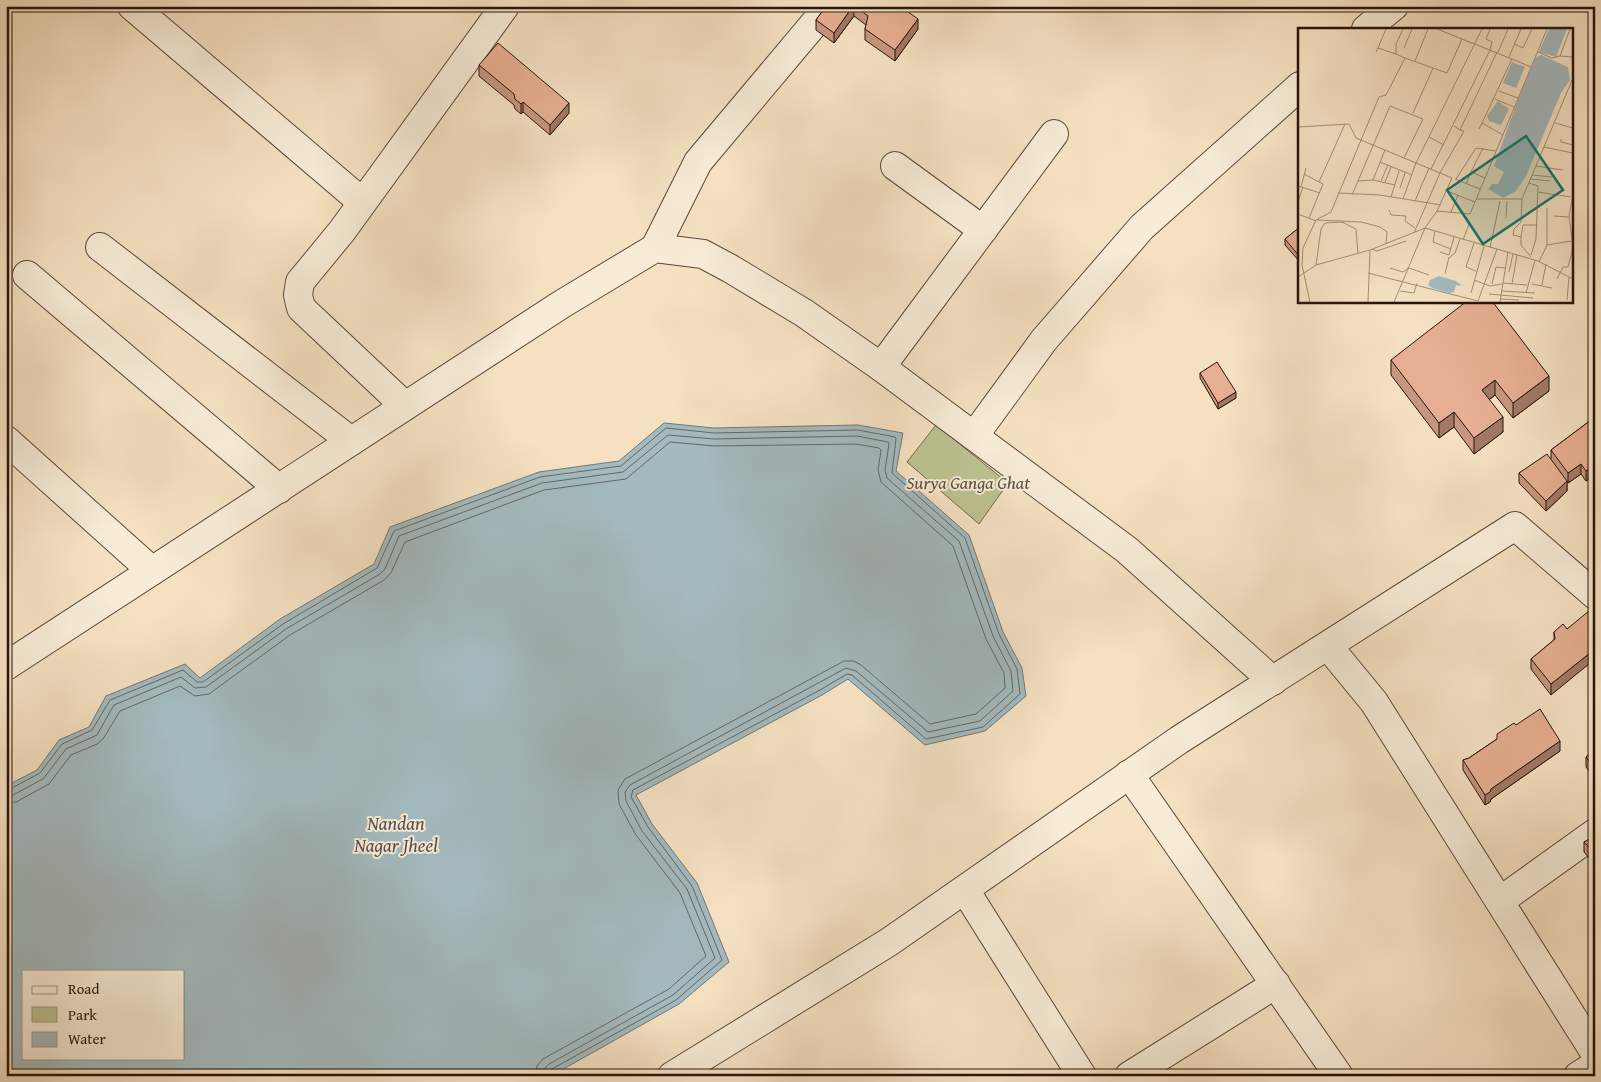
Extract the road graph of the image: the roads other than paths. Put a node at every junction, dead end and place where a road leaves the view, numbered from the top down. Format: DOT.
graph roads {
  1 [pos="132,6"];
  2 [pos="505,6"];
  3 [pos="829,6"];
  4 [pos="1394,6"];
  5 [pos="1367,28"];
  6 [pos="1298,88"];
  7 [pos="1054,134"];
  8 [pos="895,166"];
  9 [pos="362,202"];
  10 [pos="983,230"];
  11 [pos="100,247"];
  12 [pos="655,248"];
  13 [pos="27,275"];
  14 [pos="881,367"];
  15 [pos="405,406"];
  16 [pos="974,436"];
  17 [pos="6,440"];
  18 [pos="351,441"];
  19 [pos="278,488"];
  20 [pos="152,571"];
  21 [pos="1595,595"];
  22 [pos="1328,646"];
  23 [pos="6,666"];
  24 [pos="1273,681"];
  25 [pos="1129,774"];
  26 [pos="1595,833"];
  27 [pos="965,890"];
  28 [pos="1500,901"];
  29 [pos="1276,984"];
  30 [pos="1595,1053"];
  31 [pos="1595,1065"];
  32 [pos="672,1076"];
  33 [pos="1082,1076"];
  34 [pos="1129,1076"];
  35 [pos="1339,1076"];
  36 [pos="1578,1076"];
  1 -- 9 [label="street"];
  2 -- 9 [label="street"];
  3 -- 12 [label="street"];
  4 -- 5 [label="street"];
  6 -- 16 [label="street"];
  7 -- 10 [label="street"];
  8 -- 10 [label="street"];
  9 -- 15 [label="street"];
  10 -- 14 [label="street"];
  11 -- 18 [label="street"];
  12 -- 14 [label="street"];
  12 -- 15 [label="street"];
  13 -- 19 [label="street"];
  14 -- 16 [label="street"];
  15 -- 18 [label="street"];
  16 -- 24 [label="street"];
  17 -- 20 [label="street"];
  18 -- 19 [label="street"];
  19 -- 20 [label="street"];
  20 -- 23 [label="street"];
  21 -- 22 [label="street"];
  22 -- 24 [label="street"];
  22 -- 28 [label="street"];
  24 -- 25 [label="street"];
  25 -- 27 [label="street"];
  25 -- 29 [label="street"];
  26 -- 28 [label="street"];
  27 -- 32 [label="street"];
  27 -- 33 [label="street"];
  28 -- 30 [label="street"];
  29 -- 34 [label="street"];
  29 -- 35 [label="street"];
  31 -- 36 [label="street"];
}
